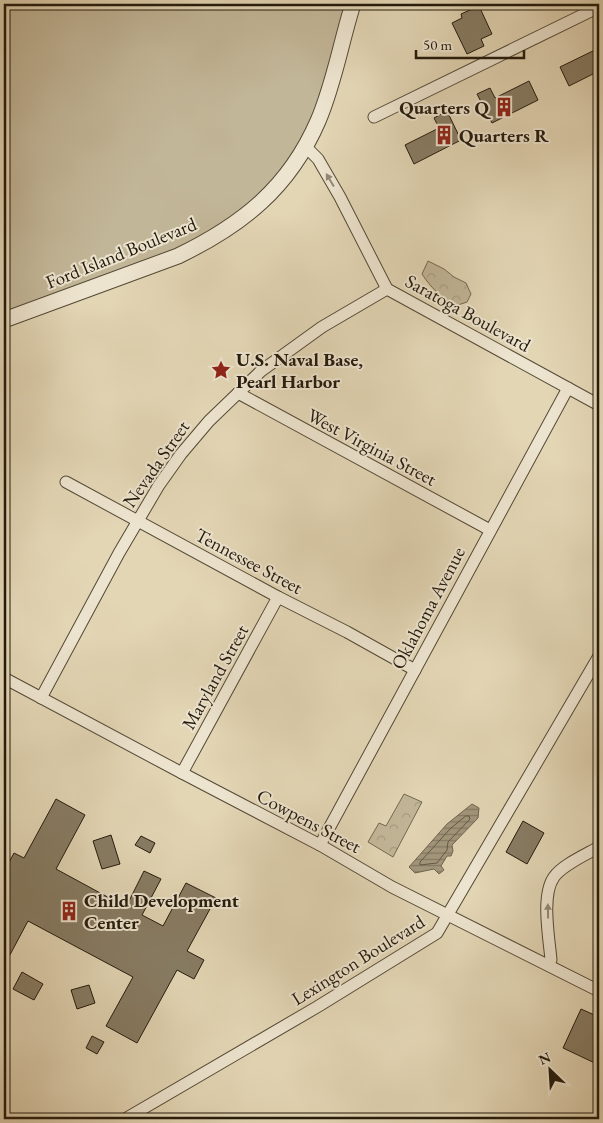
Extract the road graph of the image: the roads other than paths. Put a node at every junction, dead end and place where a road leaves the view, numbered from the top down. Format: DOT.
graph roads {
  1 [pos="353,4"];
  2 [pos="599,7"];
  3 [pos="374,117"];
  4 [pos="305,146"];
  5 [pos="387,288"];
  6 [pos="4,320"];
  7 [pos="568,388"];
  8 [pos="238,393"];
  9 [pos="599,405"];
  10 [pos="66,482"];
  11 [pos="138,521"];
  12 [pos="490,530"];
  13 [pos="278,597"];
  14 [pos="599,656"];
  15 [pos="415,670"];
  16 [pos="4,678"];
  17 [pos="41,698"];
  18 [pos="182,773"];
  19 [pos="320,845"];
  20 [pos="599,847"];
  21 [pos="448,916"];
  22 [pos="551,960"];
  23 [pos="599,991"];
  24 [pos="125,1119"];
  1 -- 4 [label="street, Ford Island Boulevard"];
  2 -- 3 [label="street"];
  5 -- 4 [label="street, Saratoga Boulevard, one-way"];
  4 -- 6 [label="street, Ford Island Boulevard"];
  5 -- 7 [label="street, Saratoga Boulevard"];
  5 -- 8 [label="street, Nevada Street"];
  7 -- 9 [label="street, Saratoga Boulevard"];
  7 -- 12 [label="street, Oklahoma Avenue"];
  8 -- 11 [label="street, Nevada Street"];
  8 -- 12 [label="street, West Virginia Street"];
  10 -- 11 [label="street, Tennessee Street"];
  11 -- 13 [label="street, Tennessee Street"];
  11 -- 17 [label="street, Nevada Street"];
  12 -- 15 [label="street, Oklahoma Avenue"];
  13 -- 15 [label="street, Tennessee Street"];
  13 -- 18 [label="street, Maryland Street"];
  14 -- 21 [label="street, Lexington Boulevard"];
  15 -- 19 [label="street, Oklahoma Avenue"];
  16 -- 17 [label="street, Cowpens Street"];
  17 -- 18 [label="street, Cowpens Street"];
  18 -- 19 [label="street, Cowpens Street"];
  19 -- 21 [label="street, Cowpens Street"];
  22 -- 20 [label="street, one-way"];
  21 -- 23 [label="street, Cowpens Street"];
  21 -- 24 [label="street, Lexington Boulevard"];
}
